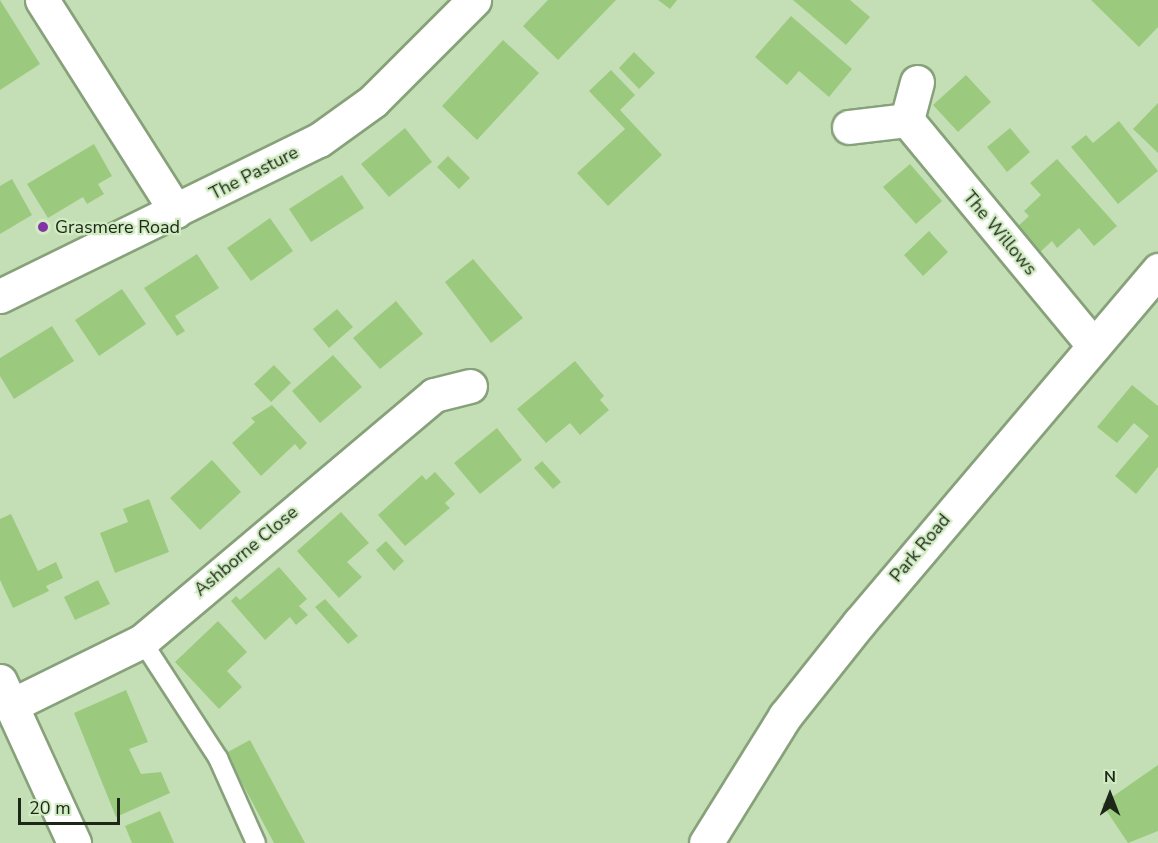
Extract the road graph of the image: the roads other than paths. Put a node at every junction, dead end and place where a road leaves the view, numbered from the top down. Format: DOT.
graph roads {
  1 [pos="42,0"];
  2 [pos="474,0"];
  3 [pos="917,82"];
  4 [pos="907,120"];
  5 [pos="849,127"];
  6 [pos="176,211"];
  7 [pos="1156,276"];
  8 [pos="0,296"];
  9 [pos="1094,346"];
  10 [pos="470,386"];
  11 [pos="142,641"];
  12 [pos="6,693"];
  13 [pos="74,843"];
  14 [pos="256,843"];
  15 [pos="706,843"];
  1 -- 6 [label="street"];
  2 -- 6 [label="street, The Pasture"];
  3 -- 4 [label="street"];
  4 -- 5 [label="street"];
  4 -- 9 [label="street, The Willows"];
  6 -- 8 [label="street, The Pasture"];
  7 -- 9 [label="street, Park Road"];
  9 -- 15 [label="street, Park Road"];
  10 -- 11 [label="street, Ashborne Close"];
  11 -- 12 [label="street, Ashborne Close"];
  11 -- 14 [label="lane"];
  12 -- 13 [label="street"];
}
